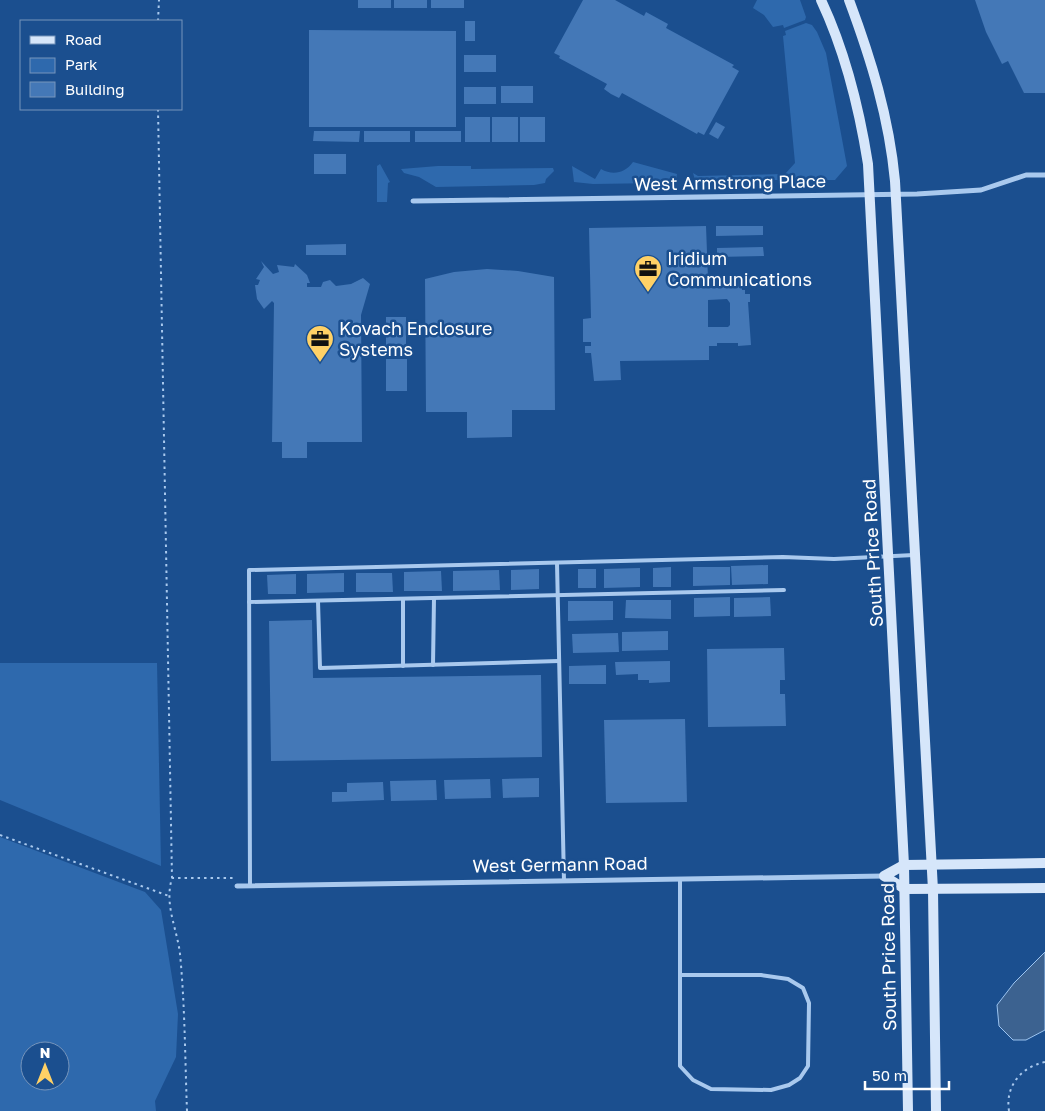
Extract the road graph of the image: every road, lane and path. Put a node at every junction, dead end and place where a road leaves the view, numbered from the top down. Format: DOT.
graph roads {
  1 [pos="159,0"];
  2 [pos="821,0"];
  3 [pos="849,0"];
  4 [pos="158,20"];
  5 [pos="158,110"];
  6 [pos="1045,175"];
  7 [pos="870,194"];
  8 [pos="894,194"];
  9 [pos="413,201"];
  10 [pos="914,555"];
  11 [pos="889,556"];
  12 [pos="556,563"];
  13 [pos="784,590"];
  14 [pos="557,595"];
  15 [pos="434,598"];
  16 [pos="403,599"];
  17 [pos="318,601"];
  18 [pos="249,602"];
  19 [pos="559,661"];
  20 [pos="433,665"];
  21 [pos="403,666"];
  22 [pos="0,835"];
  23 [pos="1045,863"];
  24 [pos="931,864"];
  25 [pos="904,865"];
  26 [pos="884,876"];
  27 [pos="172,878"];
  28 [pos="680,879"];
  29 [pos="564,881"];
  30 [pos="237,886"];
  31 [pos="244,886"];
  32 [pos="250,886"];
  33 [pos="1045,888"];
  34 [pos="905,889"];
  35 [pos="932,890"];
  36 [pos="169,896"];
  37 [pos="680,975"];
  38 [pos="1045,1062"];
  39 [pos="187,1111"];
  40 [pos="908,1111"];
  41 [pos="936,1111"];
  42 [pos="1009,1111"];
  1 -- 4 [label="path"];
  2 -- 7 [label="main road, South Price Road"];
  3 -- 8 [label="main road"];
  5 -- 27 [label="path"];
  6 -- 8 [label="street, West Armstrong Place"];
  7 -- 8 [label="street, West Armstrong Place"];
  7 -- 9 [label="street, West Armstrong Place"];
  7 -- 11 [label="main road, South Price Road"];
  8 -- 10 [label="main road"];
  10 -- 11 [label="lane"];
  10 -- 24 [label="main road"];
  11 -- 12 [label="lane"];
  11 -- 25 [label="main road, South Price Road"];
  12 -- 14 [label="lane"];
  12 -- 18 [label="lane"];
  13 -- 14 [label="lane"];
  14 -- 15 [label="lane"];
  14 -- 19 [label="lane"];
  15 -- 16 [label="lane"];
  15 -- 20 [label="lane"];
  16 -- 17 [label="lane"];
  16 -- 21 [label="lane"];
  17 -- 18 [label="lane"];
  17 -- 21 [label="lane"];
  18 -- 32 [label="lane"];
  19 -- 20 [label="lane"];
  19 -- 29 [label="lane"];
  20 -- 21 [label="lane"];
  22 -- 36 [label="path"];
  23 -- 24 [label="main road, West Germann Road"];
  24 -- 25 [label="main road, West Germann Road"];
  24 -- 35 [label="main road"];
  25 -- 26 [label="main road, West Germann Road"];
  25 -- 34 [label="main road, South Price Road"];
  26 -- 28 [label="street, West Germann Road"];
  26 -- 34 [label="main road"];
  27 -- 31 [label="path"];
  27 -- 36 [label="path"];
  28 -- 29 [label="street, West Germann Road"];
  28 -- 37 [label="lane"];
  29 -- 32 [label="street, West Germann Road"];
  30 -- 31 [label="street, West Germann Road"];
  31 -- 32 [label="street, West Germann Road"];
  33 -- 35 [label="main road"];
  34 -- 35 [label="main road"];
  34 -- 40 [label="main road, South Price Road"];
  35 -- 41 [label="main road"];
  36 -- 39 [label="path"];
  37 -- 37 [label="lane"];
  38 -- 42 [label="path"];
}
